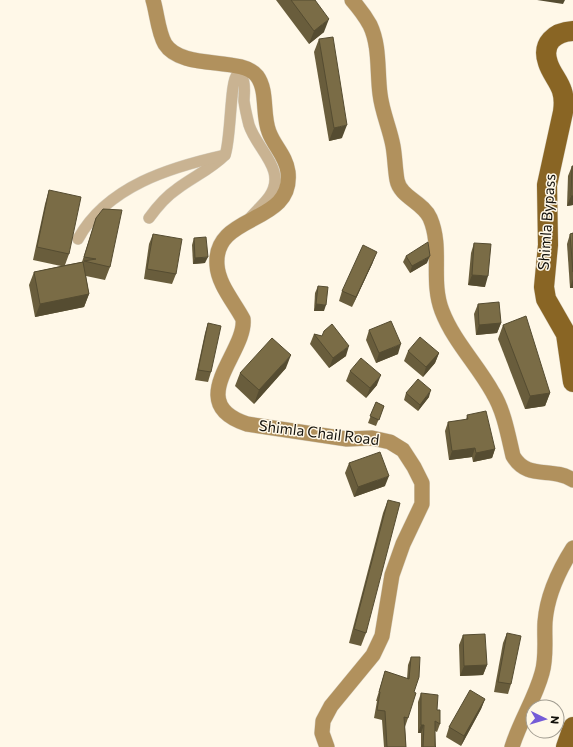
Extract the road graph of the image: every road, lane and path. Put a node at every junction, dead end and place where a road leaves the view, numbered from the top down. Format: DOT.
graph roads {
  1 [pos="153,0"];
  2 [pos="352,0"];
  3 [pos="573,31"];
  4 [pos="226,155"];
  5 [pos="149,218"];
  6 [pos="246,223"];
  7 [pos="78,239"];
  8 [pos="573,382"];
  9 [pos="573,480"];
  10 [pos="573,548"];
  11 [pos="573,727"];
  12 [pos="327,747"];
  13 [pos="512,747"];
  14 [pos="566,747"];
  1 -- 6 [label="main road, Shimla Chail Road"];
  2 -- 9 [label="main road"];
  3 -- 8 [label="highway, Shimla Bypass"];
  4 -- 5 [label="street"];
  4 -- 6 [label="street"];
  4 -- 7 [label="street"];
  6 -- 12 [label="main road, Shimla Chail Road"];
  10 -- 13 [label="main road"];
  11 -- 14 [label="highway"];
}
